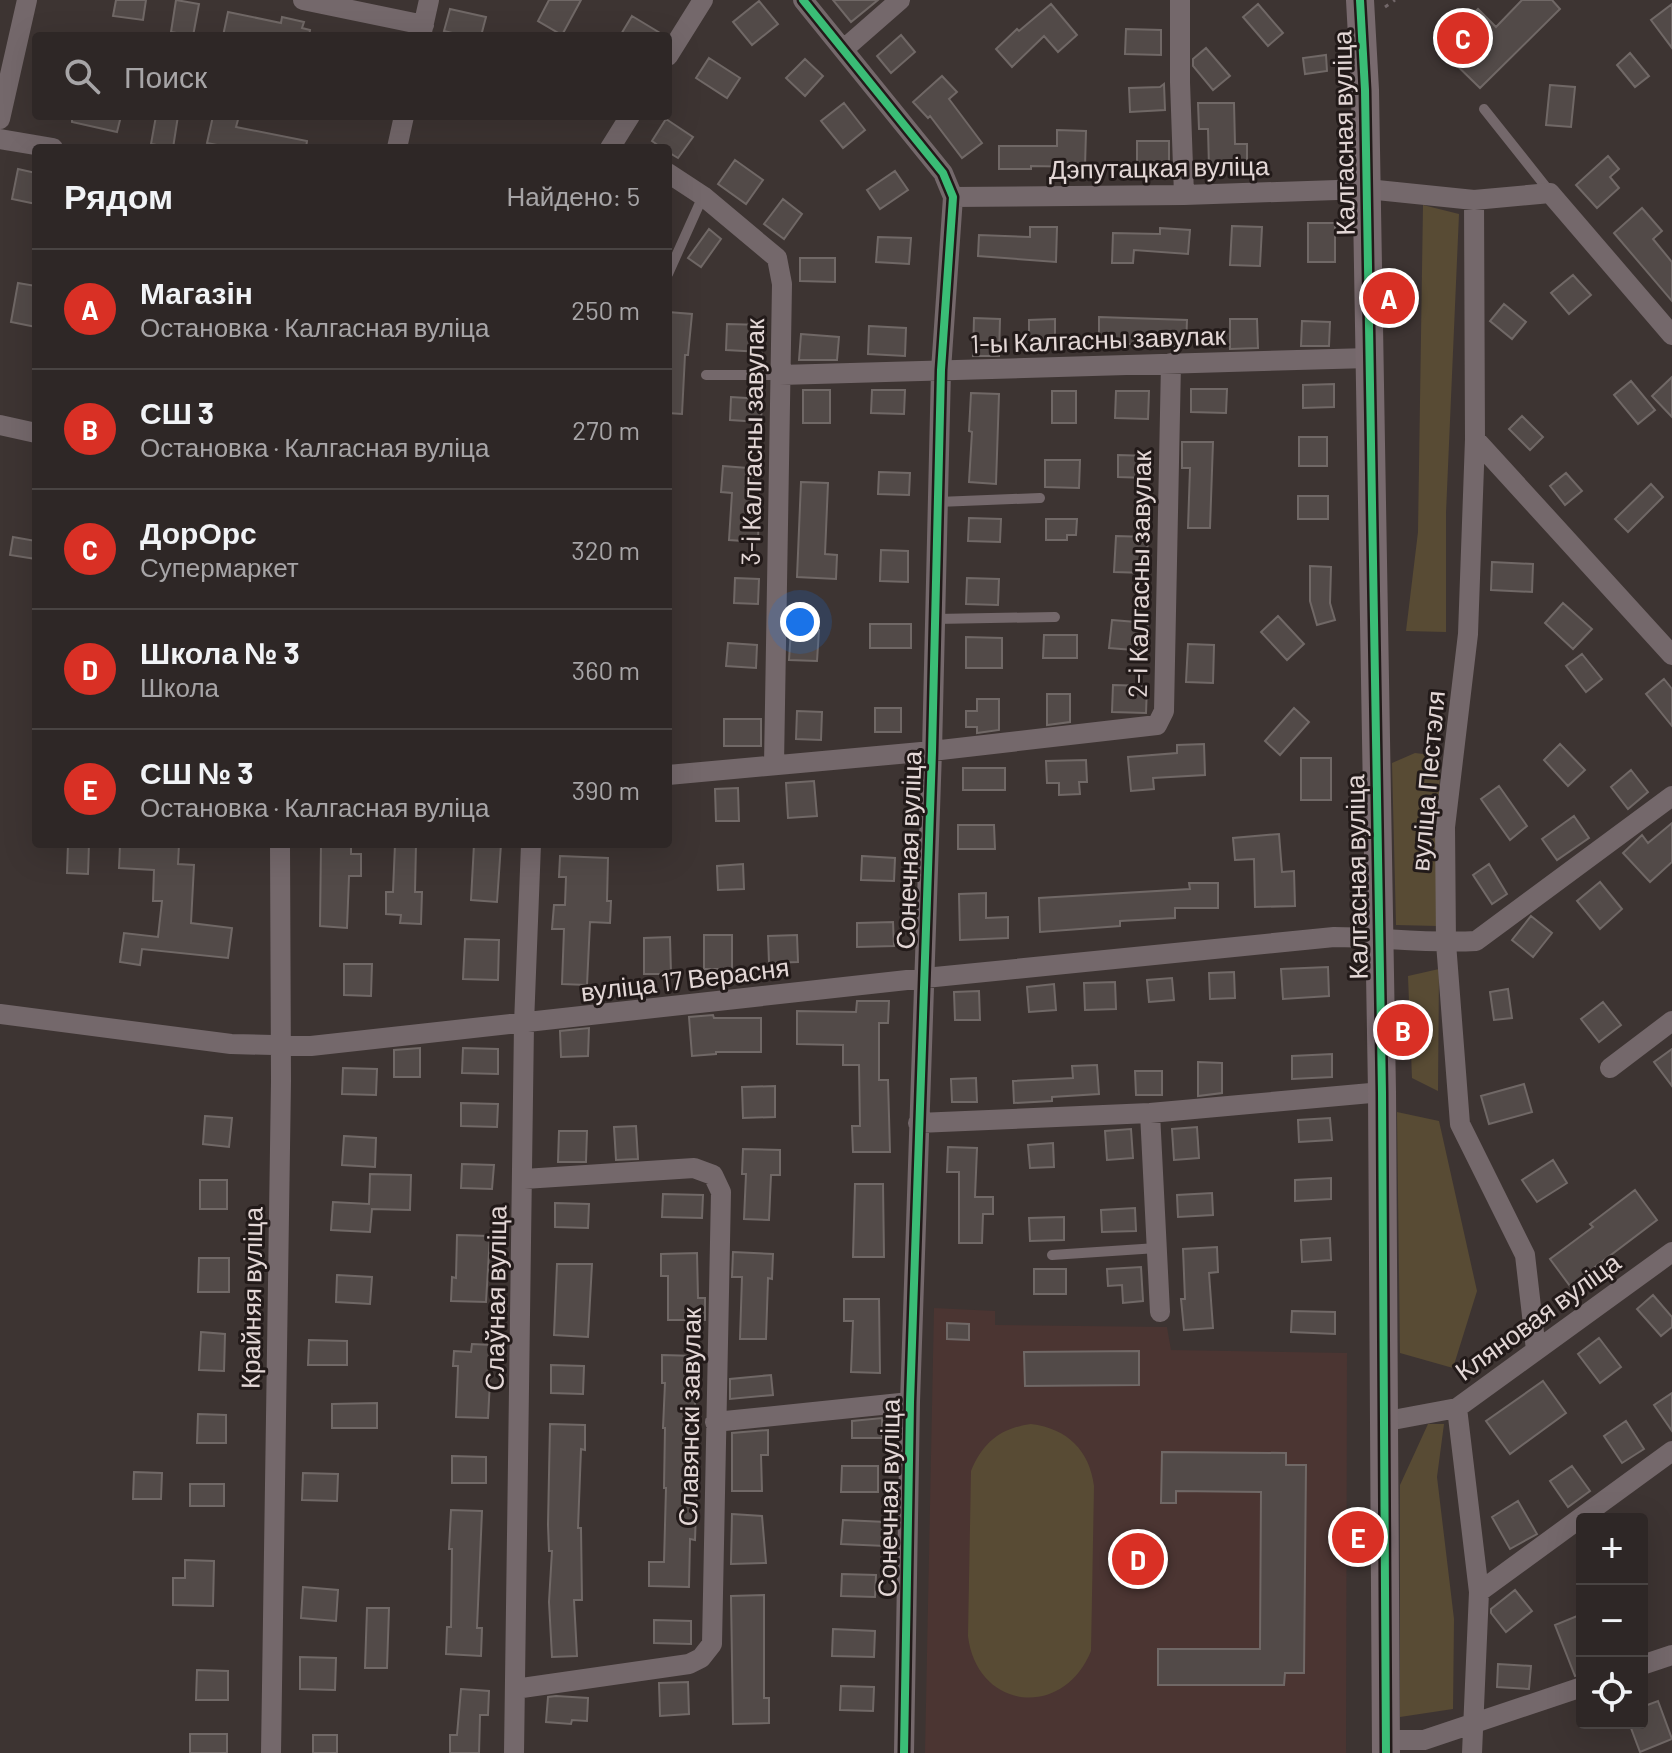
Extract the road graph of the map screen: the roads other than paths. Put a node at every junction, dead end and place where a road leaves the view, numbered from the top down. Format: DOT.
graph roads {
  1 [pos="27,0"];
  2 [pos="303,0"];
  3 [pos="429,0"];
  4 [pos="703,0"];
  5 [pos="803,0"];
  6 [pos="900,0"];
  7 [pos="1180,0"];
  8 [pos="1360,0"];
  9 [pos="423,30"];
  10 [pos="844,49"];
  11 [pos="672,50"];
  12 [pos="1484,109"];
  13 [pos="0,119"];
  14 [pos="403,120"];
  15 [pos="628,120"];
  16 [pos="0,139"];
  17 [pos="32,144"];
  18 [pos="398,144"];
  19 [pos="619,144"];
  20 [pos="672,176"];
  21 [pos="1367,189"];
  22 [pos="1550,193"];
  23 [pos="1184,195"];
  24 [pos="703,196"];
  25 [pos="953,197"];
  26 [pos="1474,200"];
  27 [pos="672,265"];
  28 [pos="1672,335"];
  29 [pos="1369,358"];
  30 [pos="1171,363"];
  31 [pos="941,370"];
  32 [pos="706,375"];
  33 [pos="780,375"];
  34 [pos="0,425"];
  35 [pos="32,432"];
  36 [pos="1475,439"];
  37 [pos="1040,498"];
  38 [pos="938,502"];
  39 [pos="1055,617"];
  40 [pos="935,619"];
  41 [pos="1672,655"];
  42 [pos="932,751"];
  43 [pos="774,765"];
  44 [pos="672,775"];
  45 [pos="1672,796"];
  46 [pos="280,848"];
  47 [pos="531,848"];
  48 [pos="1377,937"];
  49 [pos="1446,943"];
  50 [pos="925,978"];
  51 [pos="0,1014"];
  52 [pos="1672,1021"];
  53 [pos="524,1024"];
  54 [pos="282,1046"];
  55 [pos="1610,1068"];
  56 [pos="1382,1092"];
  57 [pos="1150,1113"];
  58 [pos="918,1123"];
  59 [pos="524,1179"];
  60 [pos="1157,1248"];
  61 [pos="1672,1252"];
  62 [pos="1052,1255"];
  63 [pos="1160,1312"];
  64 [pos="1536,1350"];
  65 [pos="910,1402"];
  66 [pos="1457,1408"];
  67 [pos="715,1422"];
  68 [pos="1382,1422"];
  69 [pos="1672,1451"];
  70 [pos="1479,1592"];
  71 [pos="1672,1655"];
  72 [pos="1648,1663"];
  73 [pos="515,1689"];
  74 [pos="1576,1689"];
  75 [pos="1472,1726"];
  76 [pos="1386,1747"];
  77 [pos="271,1753"];
  78 [pos="514,1753"];
  79 [pos="904,1753"];
  80 [pos="1472,1753"];
  1 -- 13 [label="street"];
  2 -- 9 [label="street"];
  3 -- 9 [label="street"];
  4 -- 11 [label="street"];
  5 -- 10 [label="street"];
  6 -- 10 [label="street"];
  7 -- 23 [label="street"];
  8 -- 21 [label="street, Калгасная вуліца"];
  10 -- 25 [label="street"];
  12 -- 22 [label="lane"];
  14 -- 18 [label="street"];
  15 -- 19 [label="street"];
  16 -- 17 [label="street"];
  20 -- 24 [label="street, 3-і Калгасны завулак"];
  21 -- 23 [label="street, Дэпутацкая вуліца"];
  21 -- 26 [label="street, Дэпутацкая вуліца"];
  21 -- 29 [label="street, Калгасная вуліца"];
  22 -- 26 [label="street, Дэпутацкая вуліца"];
  22 -- 28 [label="street"];
  23 -- 25 [label="street, Дэпутацкая вуліца"];
  24 -- 27 [label="lane"];
  24 -- 33 [label="street, 3-і Калгасны завулак"];
  25 -- 31 [label="street, Сонечная вуліца"];
  26 -- 36 [label="street, вуліца Пестэля"];
  29 -- 30 [label="street, 1-ы Калгасны завулак"];
  29 -- 48 [label="street, Калгасная вуліца"];
  30 -- 31 [label="street, 1-ы Калгасны завулак"];
  30 -- 42 [label="street, 2-і Калгасны завулак"];
  31 -- 33 [label="street, 1-ы Калгасны завулак"];
  31 -- 38 [label="street, Сонечная вуліца"];
  32 -- 33 [label="lane"];
  33 -- 43 [label="street, 3-і Калгасны завулак"];
  34 -- 35 [label="street"];
  36 -- 41 [label="street"];
  36 -- 49 [label="street, вуліца Пестэля"];
  37 -- 38 [label="lane"];
  38 -- 40 [label="street, Сонечная вуліца"];
  39 -- 40 [label="lane"];
  40 -- 42 [label="street, Сонечная вуліца"];
  42 -- 43 [label="street, 2-і Калгасны завулак"];
  42 -- 50 [label="street, Сонечная вуліца"];
  43 -- 44 [label="street, 2-і Калгасны завулак"];
  45 -- 49 [label="street, вуліца 17 Верасня"];
  46 -- 54 [label="street, Крайняя вуліца"];
  47 -- 53 [label="street, Слаўная вуліца"];
  48 -- 49 [label="street, вуліца 17 Верасня"];
  48 -- 50 [label="street, вуліца 17 Верасня"];
  48 -- 56 [label="street, Калгасная вуліца"];
  49 -- 64 [label="street, вуліца Пестэля"];
  50 -- 53 [label="street, вуліца 17 Верасня"];
  50 -- 58 [label="street, Сонечная вуліца"];
  51 -- 54 [label="street, вуліца 17 Верасня"];
  52 -- 55 [label="street"];
  53 -- 54 [label="street, вуліца 17 Верасня"];
  53 -- 59 [label="street, Слаўная вуліца"];
  54 -- 77 [label="street, Крайняя вуліца"];
  56 -- 57 [label="street"];
  56 -- 68 [label="street, Калгасная вуліца"];
  57 -- 58 [label="street"];
  57 -- 60 [label="street"];
  58 -- 65 [label="street, Сонечная вуліца"];
  59 -- 67 [label="street, Славянскі завулак"];
  59 -- 73 [label="street, Слаўная вуліца"];
  60 -- 62 [label="lane"];
  60 -- 63 [label="street"];
  61 -- 64 [label="street, Кляновая вуліца"];
  64 -- 66 [label="street, Кляновая вуліца"];
  65 -- 67 [label="street"];
  65 -- 79 [label="street, Сонечная вуліца"];
  66 -- 68 [label="street, Кляновая вуліца"];
  66 -- 70 [label="street"];
  67 -- 73 [label="street, Славянскі завулак"];
  68 -- 76 [label="street, Калгасная вуліца"];
  69 -- 70 [label="street"];
  70 -- 75 [label="street"];
  71 -- 72 [label="street"];
  73 -- 78 [label="street, Слаўная вуліца"];
  74 -- 75 [label="street"];
  75 -- 76 [label="street"];
  75 -- 80 [label="street"];
}
